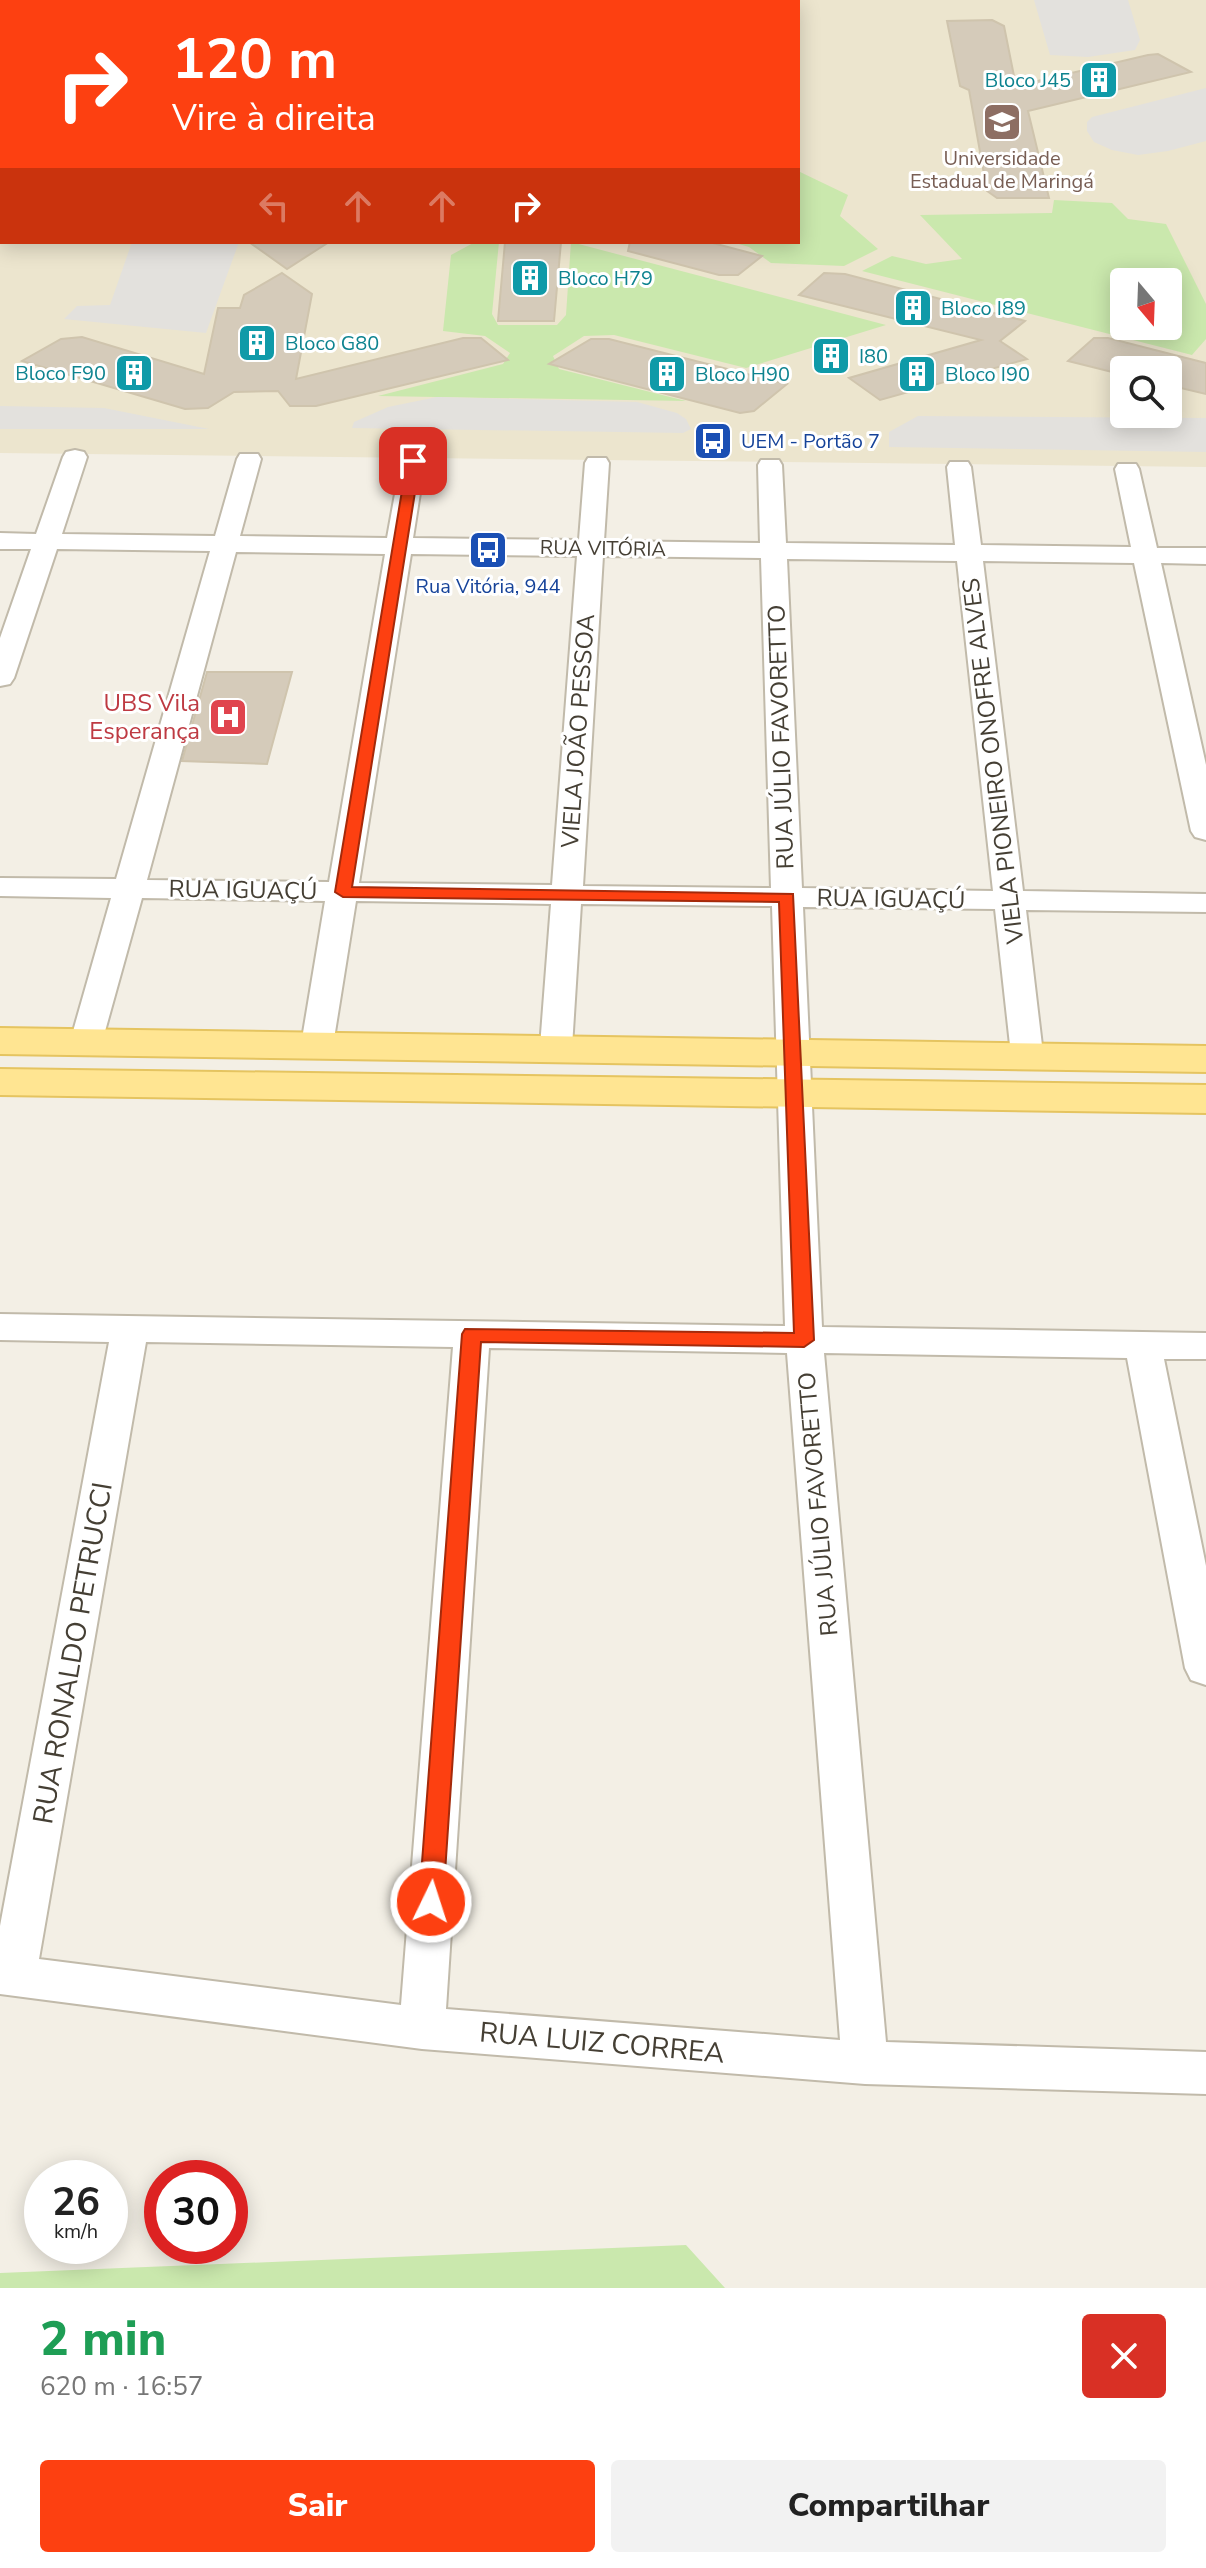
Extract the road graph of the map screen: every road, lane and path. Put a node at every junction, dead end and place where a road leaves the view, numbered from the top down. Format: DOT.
graph roads {
  1 [pos="75,457"];
  2 [pos="249,459"];
  3 [pos="413,461"];
  4 [pos="597,463"];
  5 [pos="770,465"];
  6 [pos="959,467"];
  7 [pos="1127,469"];
  8 [pos="0,541"];
  9 [pos="46,542"];
  10 [pos="225,544"];
  11 [pos="399,546"];
  12 [pos="591,548"];
  13 [pos="774,550"];
  14 [pos="969,553"];
  15 [pos="1146,555"];
  16 [pos="1206,556"];
  17 [pos="5,648"];
  18 [pos="0,678"];
  19 [pos="1206,831"];
  20 [pos="0,887"];
  21 [pos="129,889"];
  22 [pos="343,892"];
  23 [pos="567,895"];
  24 [pos="787,898"];
  25 [pos="1009,901"];
  26 [pos="1206,903"];
  27 [pos="0,1041"];
  28 [pos="86,1042"];
  29 [pos="317,1045"];
  30 [pos="556,1047"];
  31 [pos="795,1051"];
  32 [pos="1027,1054"];
  33 [pos="1206,1059"];
  34 [pos="0,1082"];
  35 [pos="794,1093"];
  36 [pos="1206,1099"];
  37 [pos="0,1327"];
  38 [pos="130,1329"];
  39 [pos="472,1334"];
  40 [pos="804,1340"];
  41 [pos="1143,1345"];
  42 [pos="1206,1346"];
  43 [pos="1206,1668"];
  44 [pos="7,1976"];
  45 [pos="422,2028"];
  46 [pos="865,2063"];
  47 [pos="1206,2073"];
  1 -- 9 [label="street"];
  2 -- 10 [label="street"];
  3 -- 11 [label="street"];
  4 -- 12 [label="street, VIELA JOÃO PESSOA"];
  5 -- 13 [label="street, RUA JÚLIO FAVORETTO"];
  6 -- 14 [label="street, VIELA PIONEIRO ONOFRE ALVES"];
  7 -- 15 [label="street"];
  8 -- 9 [label="street, RUA VITÓRIA"];
  9 -- 10 [label="street, RUA VITÓRIA"];
  9 -- 17 [label="street"];
  10 -- 11 [label="street, RUA VITÓRIA"];
  10 -- 21 [label="street"];
  11 -- 12 [label="street, RUA VITÓRIA"];
  11 -- 22 [label="street"];
  12 -- 13 [label="street, RUA VITÓRIA"];
  12 -- 23 [label="street, VIELA JOÃO PESSOA"];
  13 -- 14 [label="street, RUA VITÓRIA"];
  13 -- 24 [label="street, RUA JÚLIO FAVORETTO"];
  14 -- 15 [label="street, RUA VITÓRIA"];
  14 -- 25 [label="street, VIELA PIONEIRO ONOFRE ALVES"];
  15 -- 16 [label="street, RUA VITÓRIA"];
  15 -- 19 [label="street"];
  17 -- 18 [label="street"];
  20 -- 21 [label="street, RUA IGUAÇÚ"];
  21 -- 22 [label="street, RUA IGUAÇÚ"];
  21 -- 28 [label="street"];
  22 -- 23 [label="street, RUA IGUAÇÚ"];
  22 -- 29 [label="street"];
  23 -- 24 [label="street, RUA IGUAÇÚ"];
  23 -- 30 [label="street, VIELA JOÃO PESSOA"];
  24 -- 25 [label="street, RUA IGUAÇÚ"];
  24 -- 31 [label="street, RUA JÚLIO FAVORETTO"];
  25 -- 26 [label="street, RUA IGUAÇÚ"];
  25 -- 32 [label="street, VIELA PIONEIRO ONOFRE ALVES"];
  27 -- 28 [label="main road"];
  28 -- 29 [label="main road"];
  29 -- 30 [label="main road"];
  30 -- 31 [label="main road"];
  31 -- 32 [label="main road"];
  31 -- 35 [label="street, RUA JÚLIO FAVORETTO"];
  32 -- 33 [label="main road"];
  34 -- 35 [label="main road"];
  35 -- 36 [label="main road"];
  35 -- 40 [label="street, RUA JÚLIO FAVORETTO"];
  37 -- 38 [label="street"];
  38 -- 39 [label="street"];
  38 -- 44 [label="street, RUA RONALDO PETRUCCI"];
  39 -- 40 [label="street"];
  39 -- 45 [label="street"];
  40 -- 41 [label="street"];
  40 -- 46 [label="street, RUA JÚLIO FAVORETTO"];
  41 -- 42 [label="street"];
  41 -- 43 [label="street"];
  44 -- 45 [label="street, RUA LUIZ CORREA"];
  45 -- 46 [label="street, RUA LUIZ CORREA"];
  46 -- 47 [label="street, RUA LUIZ CORREA"];
}
